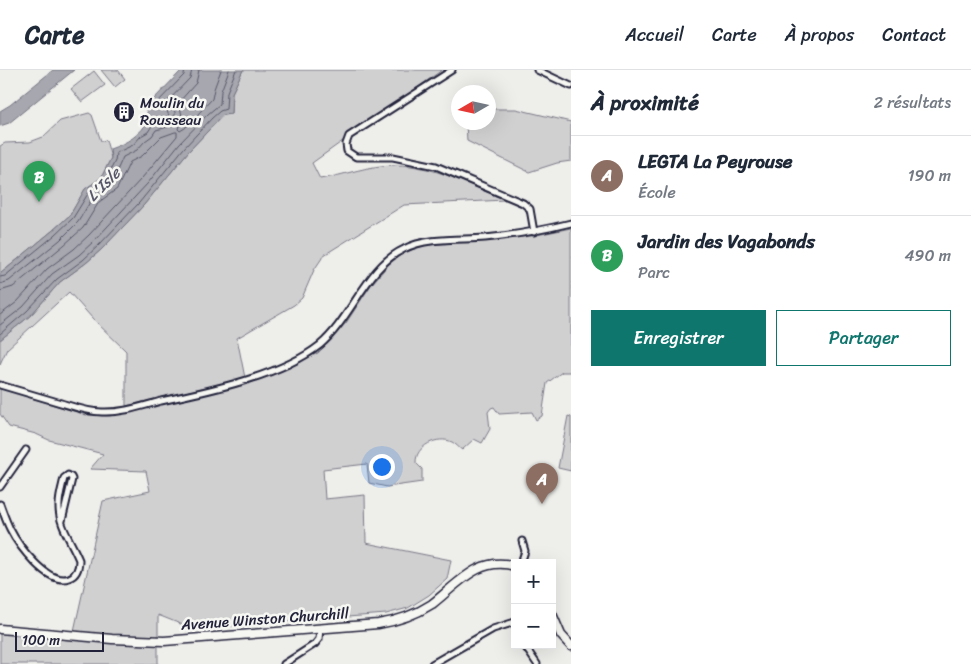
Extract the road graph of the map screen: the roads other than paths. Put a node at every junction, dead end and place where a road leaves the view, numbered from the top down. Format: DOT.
graph roads {
  1 [pos="452,70"];
  2 [pos="537,70"];
  3 [pos="571,86"];
  4 [pos="571,223"];
  5 [pos="534,232"];
  6 [pos="0,385"];
  7 [pos="26,450"];
  8 [pos="0,487"];
  9 [pos="0,504"];
  10 [pos="62,521"];
  11 [pos="522,541"];
  12 [pos="522,559"];
  13 [pos="511,566"];
  14 [pos="511,623"];
  15 [pos="556,623"];
  16 [pos="0,629"];
  17 [pos="320,629"];
  18 [pos="571,646"];
  19 [pos="527,649"];
  20 [pos="434,663"];
  21 [pos="284,664"];
  22 [pos="537,664"];
  1 -- 5 [label="street"];
  2 -- 3 [label="street"];
  4 -- 5 [label="street"];
  5 -- 6 [label="street"];
  7 -- 8 [label="street"];
  9 -- 10 [label="street"];
  10 -- 10 [label="street"];
  11 -- 12 [label="street"];
  13 -- 17 [label="main road, Avenue Winston Churchill"];
  14 -- 20 [label="street"];
  15 -- 18 [label="main road"];
  16 -- 17 [label="main road, Avenue Winston Churchill"];
  17 -- 21 [label="street"];
  19 -- 22 [label="street"];
}
